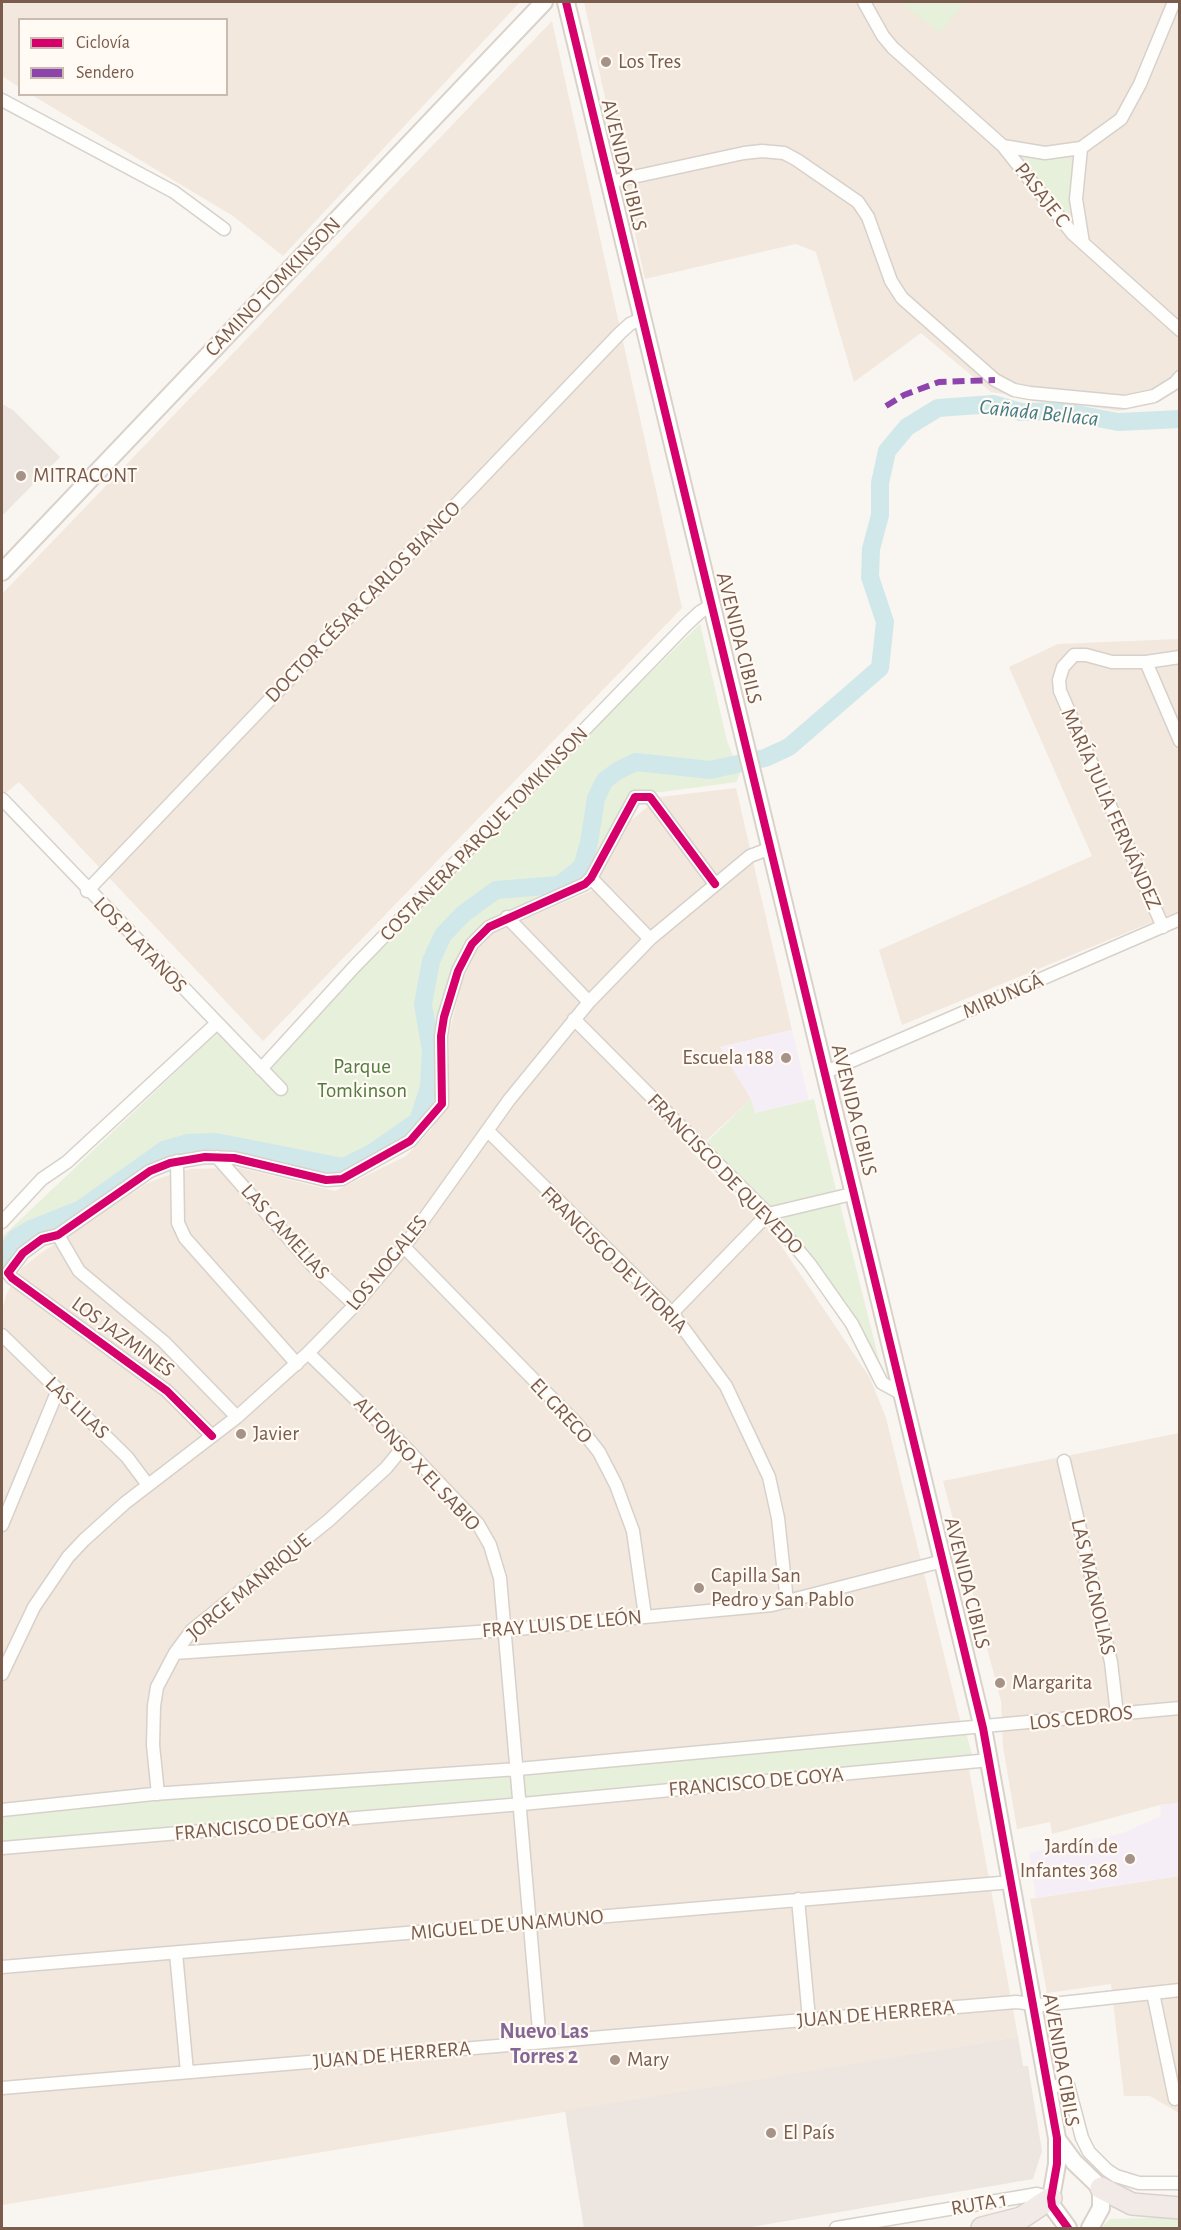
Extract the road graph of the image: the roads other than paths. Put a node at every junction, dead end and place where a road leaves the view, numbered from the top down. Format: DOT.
graph roads {
  1 [pos="544,2"];
  2 [pos="566,2"];
  3 [pos="864,2"];
  4 [pos="1174,2"];
  5 [pos="2,100"];
  6 [pos="1003,146"];
  7 [pos="1081,148"];
  8 [pos="610,182"];
  9 [pos="224,229"];
  10 [pos="1083,243"];
  11 [pos="643,318"];
  12 [pos="1179,330"];
  13 [pos="1179,377"];
  14 [pos="2,572"];
  15 [pos="712,605"];
  16 [pos="1179,657"];
  17 [pos="1146,662"];
  18 [pos="1179,741"];
  19 [pos="2,799"];
  20 [pos="771,848"];
  21 [pos="591,878"];
  22 [pos="715,884"];
  23 [pos="87,891"];
  24 [pos="507,917"];
  25 [pos="1179,919"];
  26 [pos="1163,927"];
  27 [pos="650,939"];
  28 [pos="589,1002"];
  29 [pos="574,1019"];
  30 [pos="216,1024"];
  31 [pos="261,1069"];
  32 [pos="826,1072"];
  33 [pos="281,1089"];
  34 [pos="488,1131"];
  35 [pos="217,1157"];
  36 [pos="177,1161"];
  37 [pos="856,1193"];
  38 [pos="768,1214"];
  39 [pos="2,1222"];
  40 [pos="58,1235"];
  41 [pos="404,1246"];
  42 [pos="355,1305"];
  43 [pos="672,1313"];
  44 [pos="2,1335"];
  45 [pos="308,1353"];
  46 [pos="297,1364"];
  47 [pos="58,1390"];
  48 [pos="904,1395"];
  49 [pos="237,1417"];
  50 [pos="212,1436"];
  51 [pos="404,1446"];
  52 [pos="1064,1461"];
  53 [pos="148,1485"];
  54 [pos="2,1525"];
  55 [pos="943,1561"];
  56 [pos="787,1602"];
  57 [pos="645,1616"];
  58 [pos="506,1630"];
  59 [pos="175,1653"];
  60 [pos="2,1674"];
  61 [pos="1179,1708"];
  62 [pos="1117,1714"];
  63 [pos="983,1728"];
  64 [pos="990,1760"];
  65 [pos="518,1769"];
  66 [pos="158,1794"];
  67 [pos="522,1804"];
  68 [pos="2,1809"];
  69 [pos="2,1848"];
  70 [pos="1012,1882"];
  71 [pos="798,1899"];
  72 [pos="531,1923"];
  73 [pos="176,1953"];
  74 [pos="2,1967"];
  75 [pos="1179,1990"];
  76 [pos="1153,1993"];
  77 [pos="1033,2004"];
  78 [pos="809,2019"];
  79 [pos="540,2042"];
  80 [pos="187,2072"];
  81 [pos="1048,2087"];
  82 [pos="2,2088"];
  83 [pos="1175,2098"];
  84 [pos="1057,2138"];
  85 [pos="1095,2182"];
  86 [pos="1179,2183"];
  87 [pos="1052,2192"];
  88 [pos="1179,2208"];
  89 [pos="836,2229"];
  90 [pos="982,2229"];
  91 [pos="1068,2229"];
  92 [pos="1090,2229"];
  1 -- 14 [label="street, CAMINO TOMKINSON"];
  2 -- 8 [label="street, AVENIDA CIBILS"];
  3 -- 6 [label="street, PASAJE C"];
  4 -- 7 [label="street"];
  5 -- 9 [label="street"];
  6 -- 7 [label="street"];
  6 -- 10 [label="street, PASAJE C"];
  7 -- 10 [label="street, PASAJE C"];
  8 -- 11 [label="street, AVENIDA CIBILS"];
  8 -- 13 [label="street"];
  10 -- 12 [label="street, PASAJE C"];
  11 -- 15 [label="street, AVENIDA CIBILS"];
  11 -- 23 [label="street, DOCTOR CÉSAR CARLOS BIANCO"];
  15 -- 20 [label="street, AVENIDA CIBILS"];
  15 -- 31 [label="street, COSTANERA PARQUE TOMKINSON"];
  16 -- 17 [label="street"];
  17 -- 18 [label="street"];
  17 -- 26 [label="street, MARÍA JULIA FERNÁNDEZ"];
  19 -- 23 [label="street, LOS PLATANOS"];
  20 -- 22 [label="street, LOS NOGALES"];
  20 -- 32 [label="street, AVENIDA CIBILS"];
  21 -- 22 [label="street"];
  21 -- 24 [label="street"];
  21 -- 27 [label="street"];
  22 -- 27 [label="street, LOS NOGALES"];
  23 -- 30 [label="street, LOS PLATANOS"];
  24 -- 28 [label="street"];
  24 -- 35 [label="street"];
  25 -- 26 [label="street, MIRUNGÁ"];
  26 -- 32 [label="street, MIRUNGÁ"];
  27 -- 28 [label="street, LOS NOGALES"];
  28 -- 29 [label="street, LOS NOGALES"];
  29 -- 34 [label="street, LOS NOGALES"];
  29 -- 38 [label="street, FRANCISCO DE QUEVEDO"];
  30 -- 31 [label="street, LOS PLATANOS"];
  30 -- 39 [label="street"];
  31 -- 33 [label="street, LOS PLATANOS"];
  32 -- 37 [label="street, AVENIDA CIBILS"];
  34 -- 41 [label="street, LOS NOGALES"];
  34 -- 43 [label="street, FRANCISCO DE VITORIA"];
  35 -- 36 [label="street"];
  35 -- 42 [label="street, LAS CAMELIAS"];
  36 -- 40 [label="street"];
  36 -- 46 [label="street"];
  37 -- 38 [label="street"];
  37 -- 48 [label="street, AVENIDA CIBILS"];
  38 -- 43 [label="street"];
  38 -- 48 [label="street, FRANCISCO DE QUEVEDO"];
  40 -- 49 [label="street"];
  40 -- 50 [label="street, LOS JAZMINES"];
  41 -- 42 [label="street, LOS NOGALES"];
  41 -- 57 [label="street, EL GRECO"];
  42 -- 45 [label="street, LOS NOGALES"];
  43 -- 56 [label="street, FRANCISCO DE VITORIA"];
  44 -- 47 [label="street, LAS LILAS"];
  45 -- 46 [label="street, LOS NOGALES"];
  45 -- 51 [label="street, ALFONSO X EL SABIO"];
  46 -- 49 [label="street, LOS NOGALES"];
  47 -- 53 [label="street, LAS LILAS"];
  47 -- 54 [label="street"];
  48 -- 55 [label="street, AVENIDA CIBILS"];
  49 -- 50 [label="street, LOS NOGALES"];
  50 -- 53 [label="street, LOS NOGALES"];
  51 -- 58 [label="street, ALFONSO X EL SABIO"];
  51 -- 59 [label="street, JORGE MANRIQUE"];
  52 -- 62 [label="street, LAS MAGNOLIAS"];
  53 -- 60 [label="street, LOS NOGALES"];
  55 -- 56 [label="street, FRAY LUIS DE LEÓN"];
  55 -- 63 [label="street, AVENIDA CIBILS"];
  56 -- 57 [label="street, FRAY LUIS DE LEÓN"];
  57 -- 58 [label="street, FRAY LUIS DE LEÓN"];
  58 -- 59 [label="street, FRAY LUIS DE LEÓN"];
  58 -- 65 [label="street, ALFONSO X EL SABIO"];
  59 -- 66 [label="street, JORGE MANRIQUE"];
  61 -- 62 [label="street, LOS CEDROS"];
  62 -- 63 [label="street, LOS CEDROS"];
  63 -- 64 [label="street, AVENIDA CIBILS"];
  63 -- 65 [label="street, FRANCISCO DE GOYA"];
  64 -- 67 [label="street, FRANCISCO DE GOYA"];
  64 -- 70 [label="street, AVENIDA CIBILS"];
  65 -- 66 [label="street, FRANCISCO DE GOYA"];
  65 -- 67 [label="street"];
  66 -- 68 [label="street, FRANCISCO DE GOYA"];
  67 -- 69 [label="street, FRANCISCO DE GOYA"];
  67 -- 72 [label="street"];
  70 -- 71 [label="street, MIGUEL DE UNAMUNO"];
  70 -- 77 [label="street, AVENIDA CIBILS"];
  71 -- 72 [label="street, MIGUEL DE UNAMUNO"];
  71 -- 78 [label="street"];
  72 -- 73 [label="street, MIGUEL DE UNAMUNO"];
  72 -- 79 [label="street"];
  73 -- 74 [label="street, MIGUEL DE UNAMUNO"];
  73 -- 80 [label="street"];
  75 -- 76 [label="street, JUAN DE HERRERA"];
  76 -- 77 [label="street, JUAN DE HERRERA"];
  76 -- 83 [label="street"];
  77 -- 78 [label="street, JUAN DE HERRERA"];
  77 -- 81 [label="street, AVENIDA CIBILS"];
  78 -- 79 [label="street, JUAN DE HERRERA"];
  79 -- 80 [label="street, JUAN DE HERRERA"];
  80 -- 82 [label="street, JUAN DE HERRERA"];
  81 -- 84 [label="street, AVENIDA CIBILS"];
  81 -- 86 [label="street"];
  84 -- 85 [label="street, AVENIDA CIBILS"];
  84 -- 87 [label="street, AVENIDA CIBILS"];
  85 -- 87 [label="street"];
  85 -- 88 [label="highway"];
  85 -- 92 [label="street"];
  87 -- 89 [label="street, RUTA 1"];
  87 -- 90 [label="highway"];
  87 -- 91 [label="street, AVENIDA CIBILS"];
}
